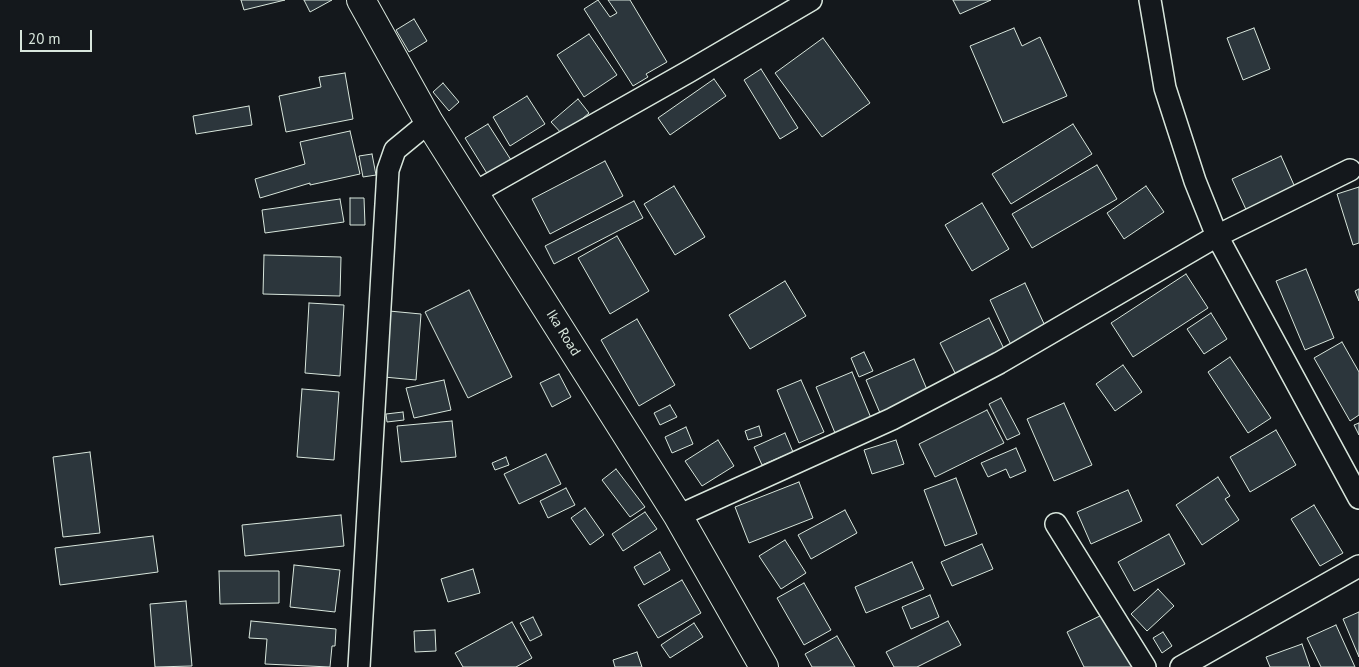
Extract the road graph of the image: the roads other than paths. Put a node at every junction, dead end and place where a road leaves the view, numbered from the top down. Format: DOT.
graph roads {
  1 [pos="361,0"];
  2 [pos="811,0"];
  3 [pos="1150,0"];
  4 [pos="429,122"];
  5 [pos="1350,170"];
  6 [pos="474,193"];
  7 [pos="1217,236"];
  8 [pos="1359,498"];
  9 [pos="678,516"];
  10 [pos="1056,524"];
  11 [pos="1359,566"];
  12 [pos="359,667"];
  13 [pos="764,667"];
  14 [pos="1145,667"];
  15 [pos="1181,667"];
  1 -- 4 [label="street, Ika Road"];
  2 -- 6 [label="street"];
  3 -- 7 [label="street"];
  4 -- 6 [label="street, Ika Road"];
  4 -- 12 [label="street"];
  5 -- 7 [label="street"];
  6 -- 9 [label="street, Ika Road"];
  7 -- 8 [label="street"];
  7 -- 9 [label="street"];
  9 -- 13 [label="street, Ika Road"];
  10 -- 14 [label="street"];
  11 -- 15 [label="street"];
}
